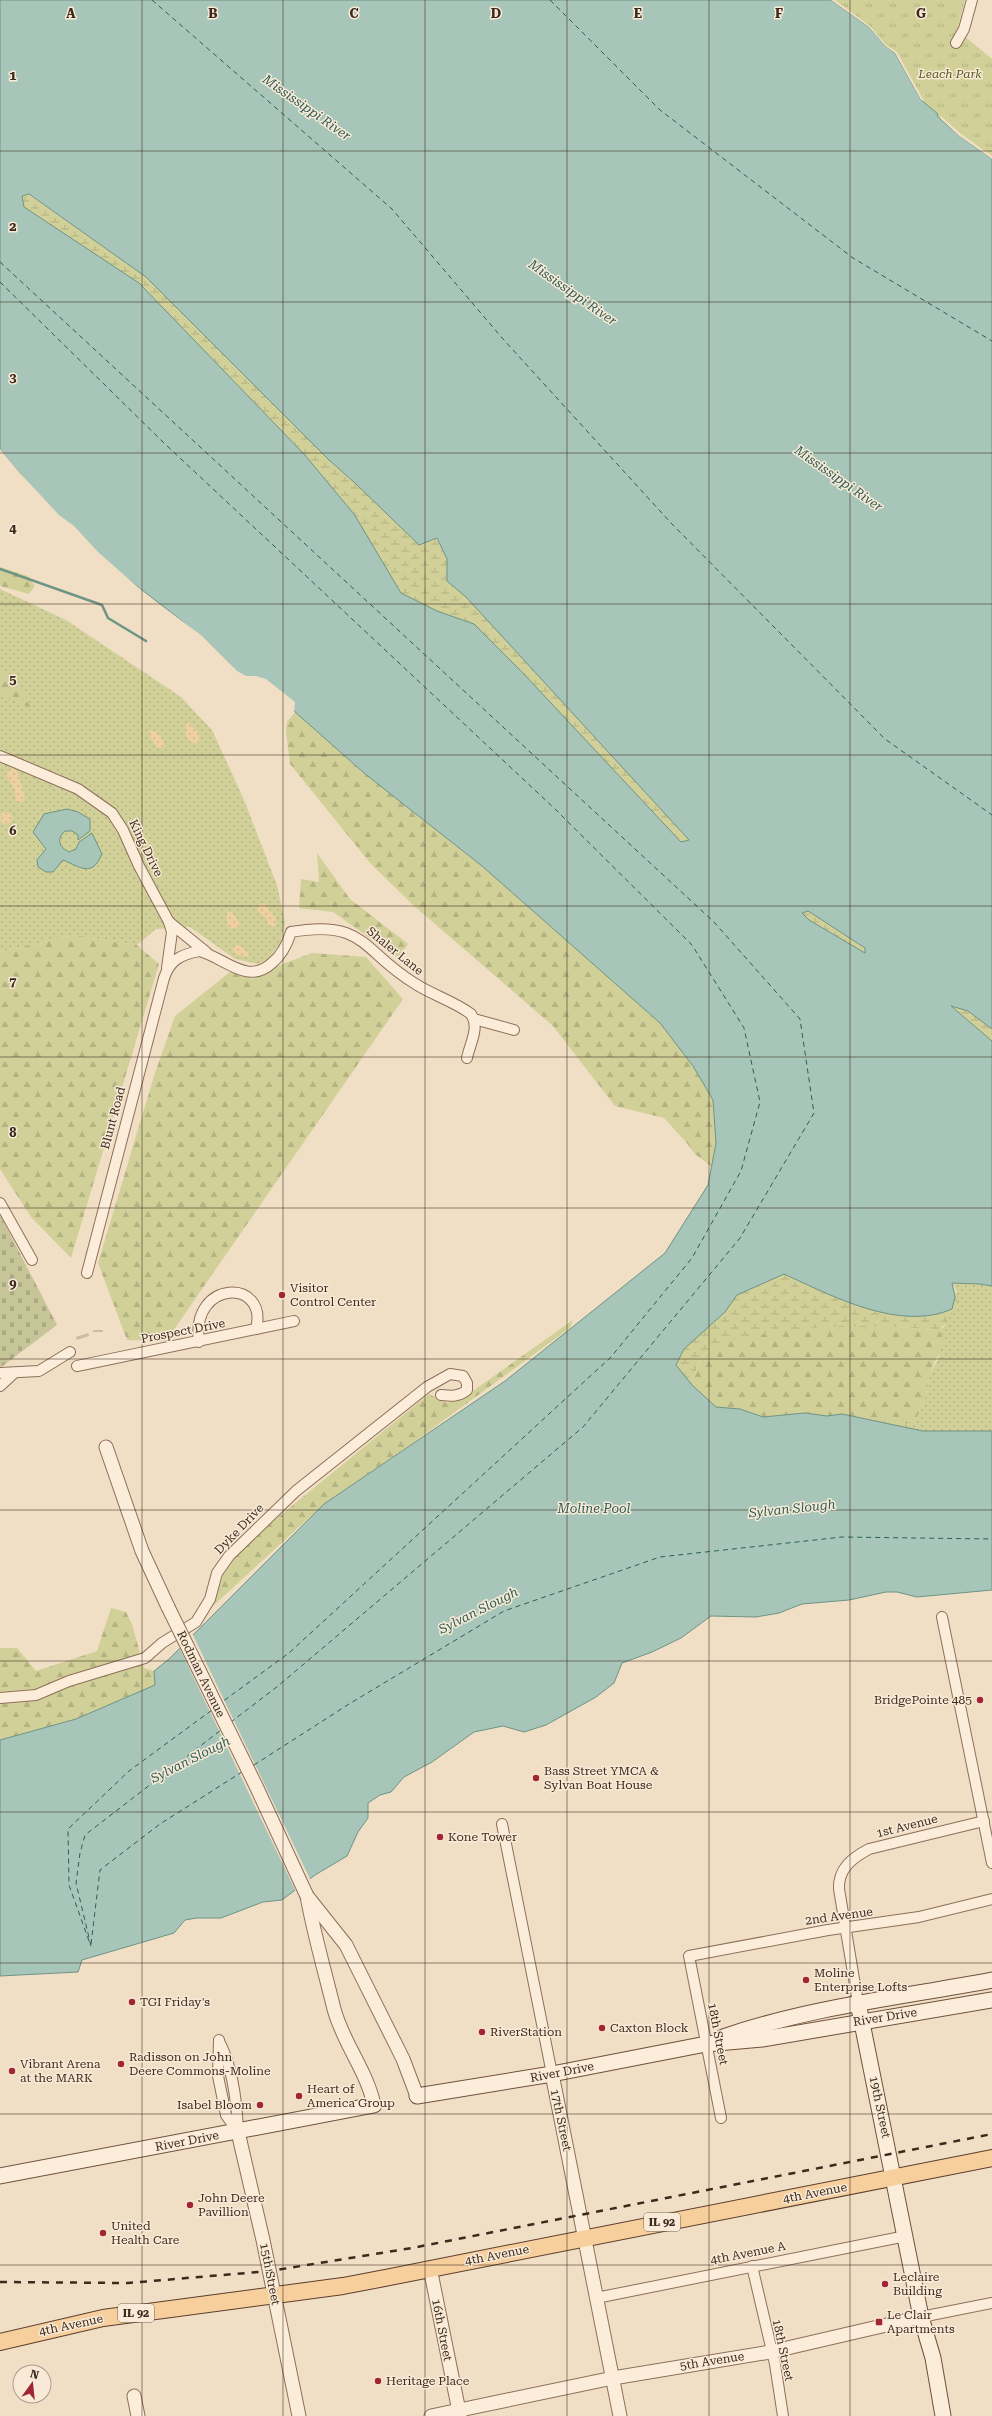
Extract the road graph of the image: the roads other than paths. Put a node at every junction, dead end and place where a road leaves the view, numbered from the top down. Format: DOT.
graph roads {
  1 [pos="972,0"];
  2 [pos="956,43"];
  3 [pos="0,756"];
  4 [pos="169,922"];
  5 [pos="207,953"];
  6 [pos="166,971"];
  7 [pos="474,1019"];
  8 [pos="514,1030"];
  9 [pos="467,1058"];
  10 [pos="0,1203"];
  11 [pos="32,1260"];
  12 [pos="87,1273"];
  13 [pos="294,1321"];
  14 [pos="256,1330"];
  15 [pos="199,1342"];
  16 [pos="70,1352"];
  17 [pos="77,1366"];
  18 [pos="0,1373"];
  19 [pos="14,1373"];
  20 [pos="0,1386"];
  21 [pos="441,1395"];
  22 [pos="106,1447"];
  23 [pos="942,1617"];
  24 [pos="0,1698"];
  25 [pos="984,1821"];
  26 [pos="502,1824"];
  27 [pos="992,1863"];
  28 [pos="843,1869"];
  29 [pos="307,1896"];
  30 [pos="992,1899"];
  31 [pos="845,1927"];
  32 [pos="689,1956"];
  33 [pos="992,1980"];
  34 [pos="992,2000"];
  35 [pos="858,2003"];
  36 [pos="862,2021"];
  37 [pos="706,2044"];
  38 [pos="552,2074"];
  39 [pos="417,2096"];
  40 [pos="374,2105"];
  41 [pos="721,2118"];
  42 [pos="238,2132"];
  43 [pos="992,2158"];
  44 [pos="0,2176"];
  45 [pos="895,2178"];
  46 [pos="906,2236"];
  47 [pos="584,2238"];
  48 [pos="752,2266"];
  49 [pos="430,2268"];
  50 [pos="274,2295"];
  51 [pos="596,2298"];
  52 [pos="992,2303"];
  53 [pos="921,2317"];
  54 [pos="0,2342"];
  55 [pos="928,2344"];
  56 [pos="770,2352"];
  57 [pos="613,2378"];
  58 [pos="134,2396"];
  59 [pos="460,2413"];
  60 [pos="138,2416"];
  61 [pos="299,2416"];
  62 [pos="431,2416"];
  63 [pos="620,2416"];
  64 [pos="783,2416"];
  65 [pos="933,2416"];
  66 [pos="943,2416"];
  1 -- 2 [label="street"];
  3 -- 4 [label="street, King Drive"];
  4 -- 5 [label="street"];
  4 -- 6 [label="street, Blunt Road"];
  5 -- 6 [label="street, Blunt Road"];
  5 -- 7 [label="street, Shaler Lane"];
  6 -- 12 [label="street, Blunt Road"];
  7 -- 8 [label="street, Shaler Lane"];
  7 -- 9 [label="street"];
  10 -- 11 [label="street"];
  13 -- 14 [label="street, Prospect Drive"];
  14 -- 15 [label="street, Prospect Drive"];
  14 -- 15 [label="street"];
  15 -- 17 [label="street, Prospect Drive"];
  16 -- 19 [label="street"];
  18 -- 19 [label="street"];
  19 -- 20 [label="street"];
  21 -- 24 [label="street, Dyke Drive"];
  22 -- 29 [label="street, Rodman Avenue, bridge"];
  23 -- 25 [label="street"];
  25 -- 27 [label="street"];
  25 -- 28 [label="street, 1st Avenue"];
  26 -- 38 [label="street, 17th Street"];
  28 -- 31 [label="street, 19th Street"];
  29 -- 39 [label="street"];
  29 -- 40 [label="street"];
  30 -- 31 [label="street, 2nd Avenue"];
  31 -- 32 [label="street, 2nd Avenue"];
  31 -- 35 [label="street, 19th Street"];
  32 -- 37 [label="street, 18th Street"];
  33 -- 35 [label="main road, River Drive"];
  34 -- 36 [label="main road, River Drive"];
  35 -- 36 [label="main road, 19th Street"];
  35 -- 37 [label="main road, River Drive"];
  36 -- 37 [label="main road, River Drive"];
  36 -- 45 [label="main road, 19th Street"];
  37 -- 38 [label="main road, River Drive"];
  37 -- 41 [label="street, 18th Street"];
  38 -- 39 [label="main road, River Drive"];
  38 -- 47 [label="street, 17th Street"];
  40 -- 42 [label="main road, River Drive"];
  42 -- 42 [label="street, 15th Street"];
  42 -- 44 [label="main road, River Drive"];
  42 -- 50 [label="street, 15th Street"];
  43 -- 45 [label="main road, 4th Avenue / IL 92"];
  45 -- 46 [label="main road, 19th Street"];
  45 -- 47 [label="main road, 4th Avenue / IL 92"];
  46 -- 48 [label="street, 4th Avenue A"];
  46 -- 53 [label="main road, 19th Street"];
  47 -- 49 [label="main road, 4th Avenue / IL 92"];
  47 -- 51 [label="street, 17th Street"];
  48 -- 51 [label="street, 4th Avenue A"];
  48 -- 56 [label="street, 18th Street"];
  49 -- 50 [label="main road, 4th Avenue / IL 92"];
  49 -- 59 [label="street, 16th Street"];
  50 -- 54 [label="main road, 4th Avenue / IL 92"];
  50 -- 61 [label="street, 15th Street"];
  51 -- 57 [label="street, 17th Street"];
  52 -- 53 [label="street, 5th Avenue"];
  53 -- 55 [label="main road, 19th Street"];
  53 -- 56 [label="street, 5th Avenue"];
  55 -- 65 [label="main road, 19th Street"];
  55 -- 66 [label="main road, 19th Street"];
  56 -- 57 [label="street, 5th Avenue"];
  56 -- 64 [label="street, 18th Street"];
  57 -- 59 [label="street, 5th Avenue"];
  57 -- 63 [label="street, 17th Street"];
  58 -- 60 [label="street"];
  59 -- 62 [label="street, 5th Avenue"];
}
